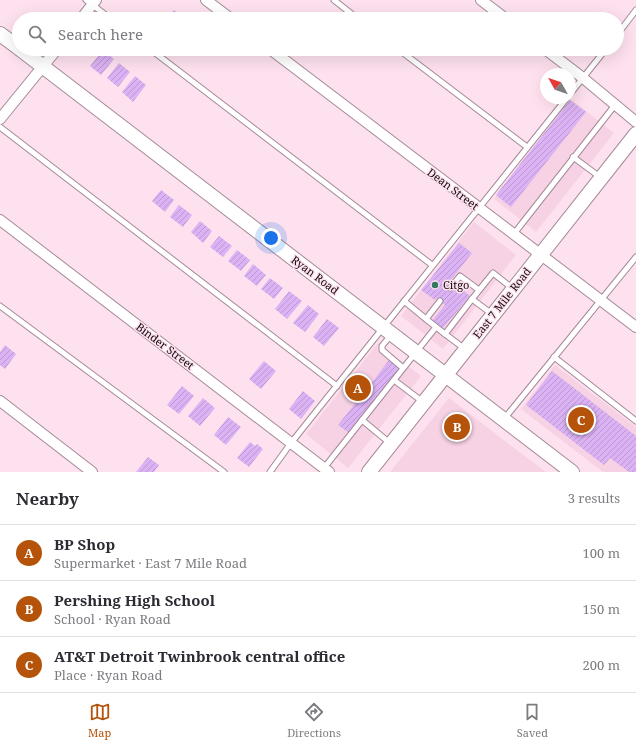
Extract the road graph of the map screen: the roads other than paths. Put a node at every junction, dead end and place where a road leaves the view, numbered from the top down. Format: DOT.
graph roads {
  1 [pos="206,0"];
  2 [pos="334,0"];
  3 [pos="481,0"];
  4 [pos="91,2"];
  5 [pos="636,10"];
  6 [pos="85,12"];
  7 [pos="102,12"];
  8 [pos="222,12"];
  9 [pos="349,12"];
  10 [pos="497,12"];
  11 [pos="624,25"];
  12 [pos="0,34"];
  13 [pos="12,43"];
  14 [pos="28,56"];
  15 [pos="52,56"];
  16 [pos="159,56"];
  17 [pos="279,56"];
  18 [pos="407,56"];
  19 [pos="554,56"];
  20 [pos="600,56"];
  21 [pos="43,67"];
  22 [pos="583,78"];
  23 [pos="576,87"];
  24 [pos="562,104"];
  25 [pos="615,105"];
  26 [pos="0,119"];
  27 [pos="636,122"];
  28 [pos="0,127"];
  29 [pos="636,134"];
  30 [pos="527,147"];
  31 [pos="573,157"];
  32 [pos="601,178"];
  33 [pos="478,208"];
  34 [pos="0,220"];
  35 [pos="513,235"];
  36 [pos="540,254"];
  37 [pos="636,258"];
  38 [pos="432,265"];
  39 [pos="450,288"];
  40 [pos="513,289"];
  41 [pos="479,290"];
  42 [pos="472,299"];
  43 [pos="600,300"];
  44 [pos="404,301"];
  45 [pos="440,301"];
  46 [pos="0,306"];
  47 [pos="435,307"];
  48 [pos="440,311"];
  49 [pos="493,315"];
  50 [pos="426,319"];
  51 [pos="436,327"];
  52 [pos="636,327"];
  53 [pos="387,330"];
  54 [pos="445,334"];
  55 [pos="465,350"];
  56 [pos="416,352"];
  57 [pos="554,357"];
  58 [pos="403,368"];
  59 [pos="446,375"];
  60 [pos="394,380"];
  61 [pos="337,386"];
  62 [pos="0,401"];
  63 [pos="424,402"];
  64 [pos="362,420"];
  65 [pos="504,420"];
  66 [pos="636,421"];
  67 [pos="291,443"];
  68 [pos="391,444"];
  69 [pos="326,470"];
  70 [pos="92,472"];
  71 [pos="224,472"];
  72 [pos="270,472"];
  73 [pos="369,472"];
  74 [pos="572,472"];
  1 -- 8 [label="street"];
  2 -- 9 [label="lane"];
  3 -- 10 [label="street"];
  4 -- 6 [label="street"];
  4 -- 7 [label="lane"];
  5 -- 11 [label="lane"];
  12 -- 13 [label="street, Ryan Road"];
  14 -- 21 [label="street, Ryan Road"];
  15 -- 21 [label="street"];
  16 -- 38 [label="lane"];
  17 -- 33 [label="street, Dean Street"];
  18 -- 30 [label="lane"];
  19 -- 22 [label="street"];
  20 -- 22 [label="lane"];
  21 -- 26 [label="street"];
  21 -- 53 [label="street, Ryan Road"];
  22 -- 23 [label="lane"];
  22 -- 25 [label="street"];
  24 -- 30 [label="lane"];
  25 -- 27 [label="street"];
  25 -- 31 [label="lane"];
  28 -- 61 [label="lane"];
  29 -- 32 [label="street, East 7 Mile Road"];
  30 -- 33 [label="lane"];
  31 -- 32 [label="lane"];
  31 -- 35 [label="lane"];
  32 -- 36 [label="street, East 7 Mile Road"];
  33 -- 35 [label="street, Dean Street"];
  33 -- 38 [label="lane"];
  34 -- 67 [label="street, Binder Street"];
  35 -- 36 [label="street, Dean Street"];
  36 -- 40 [label="street, East 7 Mile Road"];
  36 -- 43 [label="street, Dean Street"];
  37 -- 43 [label="lane"];
  38 -- 44 [label="lane"];
  39 -- 41 [label="lane"];
  40 -- 41 [label="lane"];
  40 -- 49 [label="street, East 7 Mile Road"];
  41 -- 42 [label="lane"];
  42 -- 49 [label="lane"];
  42 -- 54 [label="lane"];
  43 -- 52 [label="street, Dean Street"];
  43 -- 57 [label="lane"];
  44 -- 50 [label="lane"];
  44 -- 53 [label="lane"];
  45 -- 47 [label="lane"];
  46 -- 71 [label="lane"];
  47 -- 48 [label="lane"];
  47 -- 50 [label="lane"];
  49 -- 55 [label="street, East 7 Mile Road"];
  50 -- 51 [label="lane"];
  51 -- 54 [label="lane"];
  51 -- 56 [label="lane"];
  53 -- 56 [label="street, Ryan Road"];
  53 -- 58 [label="lane"];
  53 -- 61 [label="lane"];
  54 -- 55 [label="lane"];
  55 -- 59 [label="street, East 7 Mile Road"];
  56 -- 58 [label="lane"];
  56 -- 59 [label="street, Ryan Road"];
  57 -- 65 [label="lane"];
  57 -- 66 [label="lane"];
  58 -- 60 [label="lane"];
  59 -- 63 [label="street, East 7 Mile Road"];
  59 -- 65 [label="street, Ryan Road"];
  60 -- 63 [label="lane"];
  60 -- 64 [label="lane"];
  61 -- 67 [label="lane"];
  62 -- 70 [label="street"];
  63 -- 68 [label="street, East 7 Mile Road"];
  64 -- 68 [label="lane"];
  64 -- 69 [label="lane"];
  65 -- 74 [label="street, Ryan Road"];
  67 -- 69 [label="street, Binder Street"];
  67 -- 72 [label="lane"];
  68 -- 73 [label="street, East 7 Mile Road"];
}
